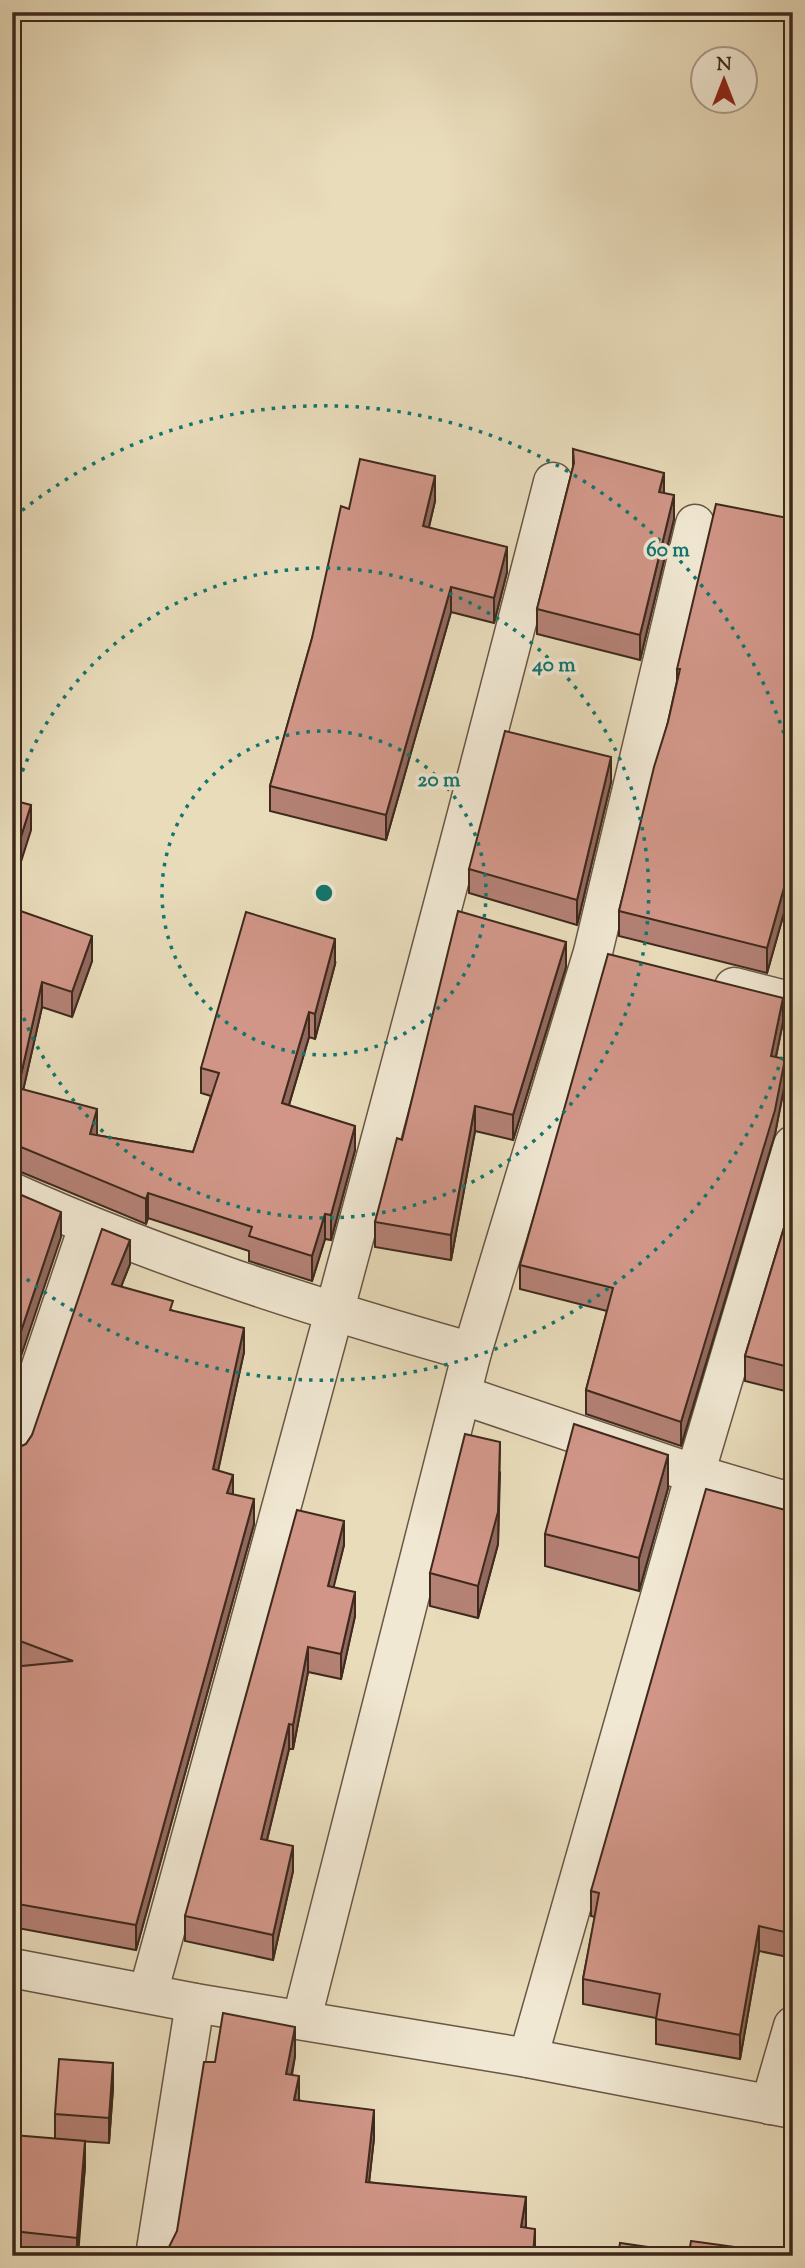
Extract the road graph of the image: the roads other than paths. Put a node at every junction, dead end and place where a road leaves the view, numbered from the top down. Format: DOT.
graph roads {
  1 [pos="553,482"];
  2 [pos="695,524"];
  3 [pos="444,909"];
  4 [pos="481,920"];
  5 [pos="556,941"];
  6 [pos="593,952"];
  7 [pos="633,962"];
  8 [pos="700,978"];
  9 [pos="793,1002"];
  10 [pos="793,1145"];
  11 [pos="12,1192"];
  12 [pos="88,1227"];
  13 [pos="336,1314"];
  14 [pos="472,1352"];
  15 [pos="461,1395"];
  16 [pos="12,1452"];
  17 [pos="695,1474"];
  18 [pos="793,1503"];
  19 [pos="12,1968"];
  20 [pos="148,1993"];
  21 [pos="195,2003"];
  22 [pos="302,2018"];
  23 [pos="793,2026"];
  24 [pos="528,2057"];
  25 [pos="781,2107"];
  26 [pos="155,2256"];
  1 -- 3 [label="street"];
  2 -- 6 [label="street"];
  3 -- 4 [label="street"];
  3 -- 13 [label="street"];
  5 -- 6 [label="street"];
  6 -- 7 [label="street"];
  6 -- 14 [label="street"];
  8 -- 9 [label="street"];
  10 -- 17 [label="street"];
  11 -- 12 [label="street"];
  12 -- 13 [label="street"];
  12 -- 16 [label="street"];
  13 -- 14 [label="street"];
  13 -- 20 [label="street"];
  14 -- 15 [label="street"];
  15 -- 17 [label="street"];
  15 -- 22 [label="street"];
  17 -- 18 [label="street"];
  17 -- 24 [label="street"];
  19 -- 20 [label="street"];
  20 -- 21 [label="street"];
  21 -- 22 [label="street"];
  21 -- 26 [label="street"];
  22 -- 24 [label="street"];
  23 -- 25 [label="street"];
  24 -- 25 [label="street"];
}
